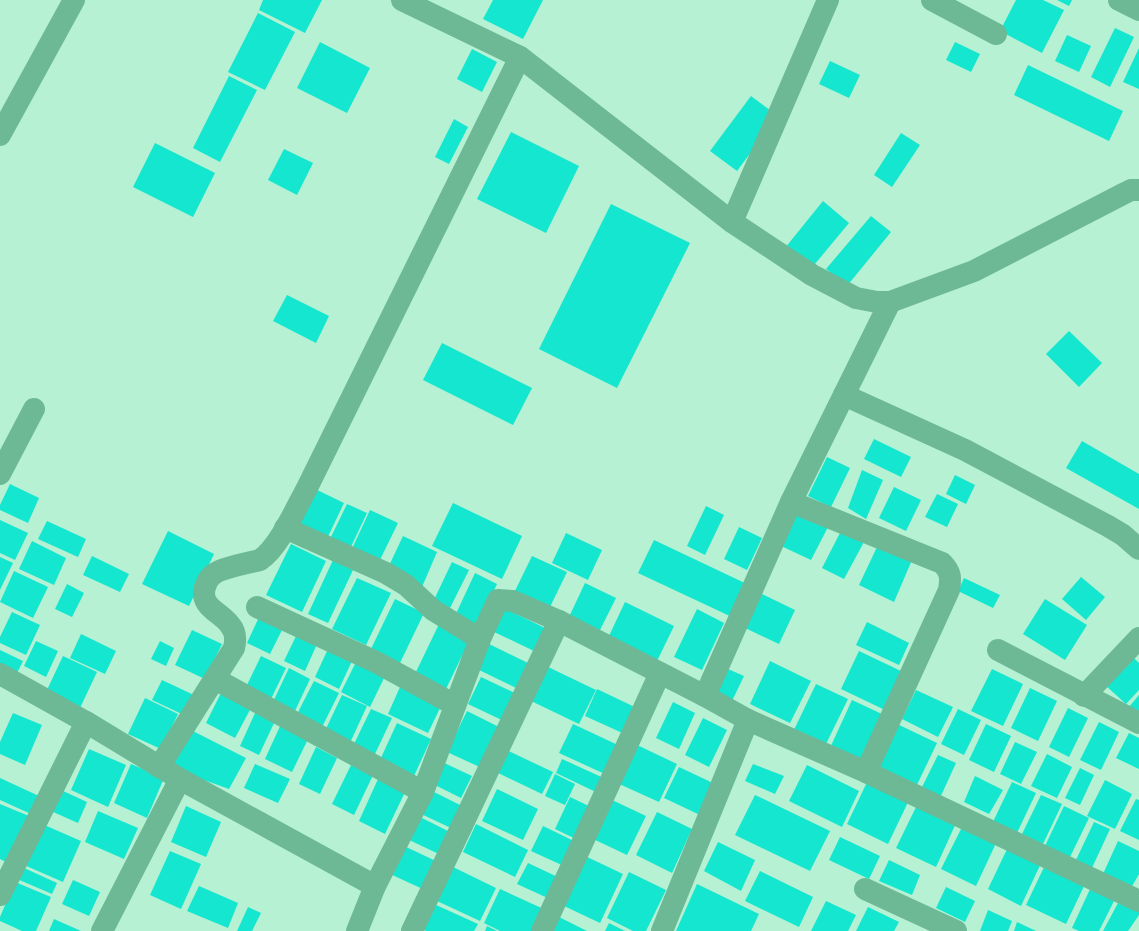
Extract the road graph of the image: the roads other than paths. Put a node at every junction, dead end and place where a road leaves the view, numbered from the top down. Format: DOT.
graph roads {
  1 [pos="74,0"];
  2 [pos="402,0"];
  3 [pos="828,0"];
  4 [pos="932,0"];
  5 [pos="1119,0"];
  6 [pos="1139,10"];
  7 [pos="996,34"];
  8 [pos="520,57"];
  9 [pos="0,135"];
  10 [pos="1139,190"];
  11 [pos="732,222"];
  12 [pos="890,302"];
  13 [pos="844,395"];
  14 [pos="34,410"];
  15 [pos="0,474"];
  16 [pos="791,502"];
  17 [pos="285,528"];
  18 [pos="1139,550"];
  19 [pos="257,607"];
  20 [pos="559,622"];
  21 [pos="480,638"];
  22 [pos="1139,638"];
  23 [pos="998,650"];
  24 [pos="0,674"];
  25 [pos="660,674"];
  26 [pos="215,679"];
  27 [pos="705,696"];
  28 [pos="1084,696"];
  29 [pos="455,705"];
  30 [pos="748,720"];
  31 [pos="86,722"];
  32 [pos="1139,723"];
  33 [pos="159,767"];
  34 [pos="866,772"];
  35 [pos="180,779"];
  36 [pos="423,792"];
  37 [pos="375,886"];
  38 [pos="865,889"];
  39 [pos="0,895"];
  40 [pos="1139,901"];
  41 [pos="102,931"];
  42 [pos="357,931"];
  43 [pos="412,931"];
  44 [pos="542,931"];
  45 [pos="662,931"];
  46 [pos="956,931"];
  1 -- 9 [label="street"];
  2 -- 8 [label="street"];
  3 -- 11 [label="street"];
  4 -- 7 [label="street"];
  5 -- 6 [label="street"];
  8 -- 11 [label="street"];
  8 -- 17 [label="street"];
  10 -- 12 [label="street"];
  11 -- 12 [label="street"];
  12 -- 13 [label="street"];
  13 -- 16 [label="street"];
  13 -- 18 [label="street"];
  14 -- 15 [label="street"];
  16 -- 27 [label="street"];
  16 -- 34 [label="street"];
  17 -- 21 [label="street"];
  17 -- 26 [label="street"];
  19 -- 29 [label="street"];
  20 -- 21 [label="street"];
  20 -- 25 [label="street"];
  20 -- 43 [label="street"];
  21 -- 29 [label="street"];
  22 -- 28 [label="street"];
  23 -- 28 [label="street"];
  24 -- 31 [label="street"];
  25 -- 27 [label="street"];
  25 -- 44 [label="street"];
  26 -- 33 [label="street"];
  26 -- 36 [label="street"];
  27 -- 30 [label="street"];
  28 -- 32 [label="street"];
  29 -- 36 [label="street"];
  30 -- 34 [label="street"];
  30 -- 45 [label="street"];
  31 -- 33 [label="street"];
  31 -- 39 [label="street"];
  33 -- 35 [label="street"];
  34 -- 40 [label="street"];
  35 -- 37 [label="street"];
  35 -- 41 [label="street"];
  36 -- 37 [label="street"];
  37 -- 42 [label="street"];
  38 -- 46 [label="street"];
}
